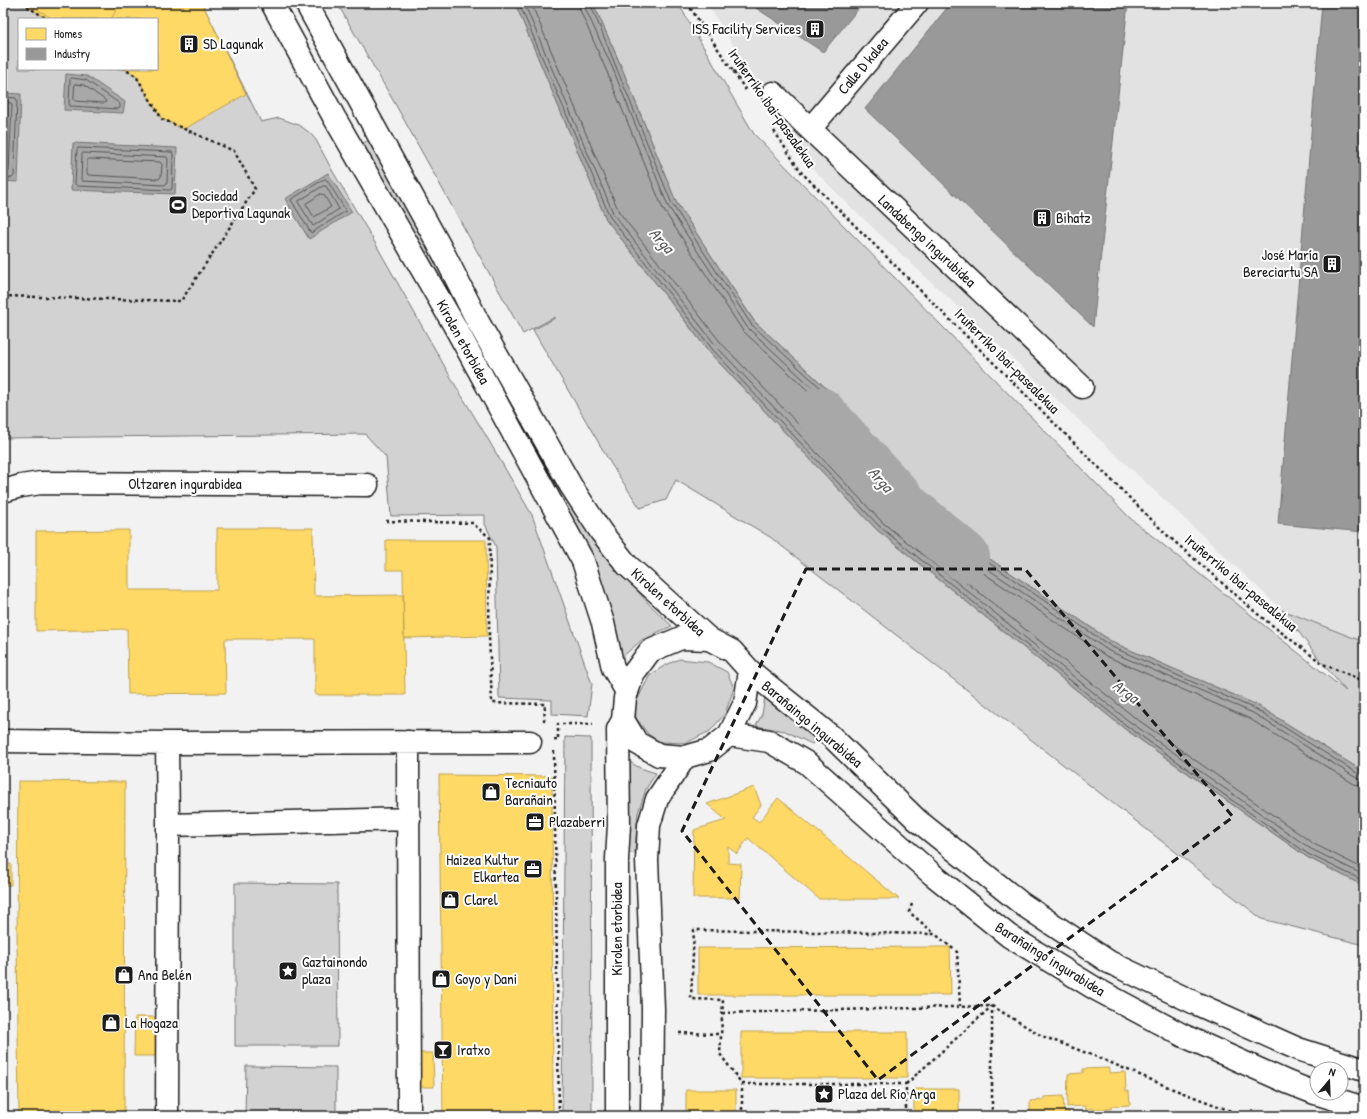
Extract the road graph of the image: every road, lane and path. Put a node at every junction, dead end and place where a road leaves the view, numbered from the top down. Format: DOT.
graph roads {
  1 [pos="22,3"];
  2 [pos="272,3"];
  3 [pos="306,3"];
  4 [pos="687,3"];
  5 [pos="916,3"];
  6 [pos="44,18"];
  7 [pos="126,70"];
  8 [pos="773,93"];
  9 [pos="750,96"];
  10 [pos="771,127"];
  11 [pos="810,129"];
  12 [pos="3,296"];
  13 [pos="1082,387"];
  14 [pos="367,485"];
  15 [pos="3,491"];
  16 [pos="386,521"];
  17 [pos="709,639"];
  18 [pos="750,671"];
  19 [pos="1364,681"];
  20 [pos="627,692"];
  21 [pos="623,720"];
  22 [pos="594,724"];
  23 [pos="544,725"];
  24 [pos="729,735"];
  25 [pos="554,740"];
  26 [pos="3,741"];
  27 [pos="540,741"];
  28 [pos="408,742"];
  29 [pos="166,743"];
  30 [pos="685,757"];
  31 [pos="409,819"];
  32 [pos="168,825"];
  33 [pos="912,904"];
  34 [pos="935,934"];
  35 [pos="960,1006"];
  36 [pos="992,1006"];
  37 [pos="722,1013"];
  38 [pos="676,1033"];
  39 [pos="720,1034"];
  40 [pos="1364,1070"];
  41 [pos="742,1084"];
  42 [pos="906,1084"];
  43 [pos="1364,1108"];
  44 [pos="167,1116"];
  45 [pos="409,1116"];
  46 [pos="559,1116"];
  47 [pos="617,1116"];
  48 [pos="652,1116"];
  49 [pos="742,1116"];
  50 [pos="906,1116"];
  51 [pos="992,1116"];
  52 [pos="1244,1116"];
  1 -- 6 [label="path"];
  2 -- 20 [label="street, Kirolen etorbidea"];
  3 -- 17 [label="street, Kirolen etorbidea"];
  4 -- 9 [label="path, Iruñerriko ibai-pasealekua"];
  5 -- 11 [label="street, Calle D kalea"];
  7 -- 12 [label="path"];
  8 -- 11 [label="street, Landabengo ingurubidea"];
  10 -- 19 [label="path, Iruñerriko ibai-pasealekua"];
  11 -- 13 [label="street, Landabengo ingurubidea"];
  14 -- 15 [label="street, Oltzaren ingurabidea"];
  16 -- 23 [label="path"];
  17 -- 18 [label="street"];
  17 -- 20 [label="street"];
  18 -- 24 [label="street"];
  18 -- 40 [label="street, Barañaingo ingurabidea"];
  20 -- 21 [label="street"];
  21 -- 30 [label="street"];
  21 -- 47 [label="street, Kirolen etorbidea"];
  22 -- 25 [label="path"];
  24 -- 30 [label="street"];
  24 -- 43 [label="street, Barañaingo ingurabidea"];
  25 -- 27 [label="path"];
  25 -- 46 [label="path"];
  26 -- 29 [label="street"];
  27 -- 28 [label="street"];
  28 -- 29 [label="street"];
  28 -- 31 [label="street"];
  29 -- 32 [label="street"];
  30 -- 48 [label="street, Kirolen etorbidea"];
  31 -- 32 [label="street"];
  31 -- 45 [label="street"];
  32 -- 44 [label="street"];
  33 -- 34 [label="path"];
  34 -- 35 [label="path"];
  34 -- 37 [label="path"];
  35 -- 36 [label="path"];
  35 -- 37 [label="path"];
  36 -- 42 [label="path"];
  36 -- 51 [label="path"];
  36 -- 52 [label="path"];
  37 -- 39 [label="path"];
  38 -- 39 [label="path"];
  39 -- 41 [label="path"];
  41 -- 42 [label="path"];
  41 -- 49 [label="path"];
  42 -- 50 [label="path"];
}
